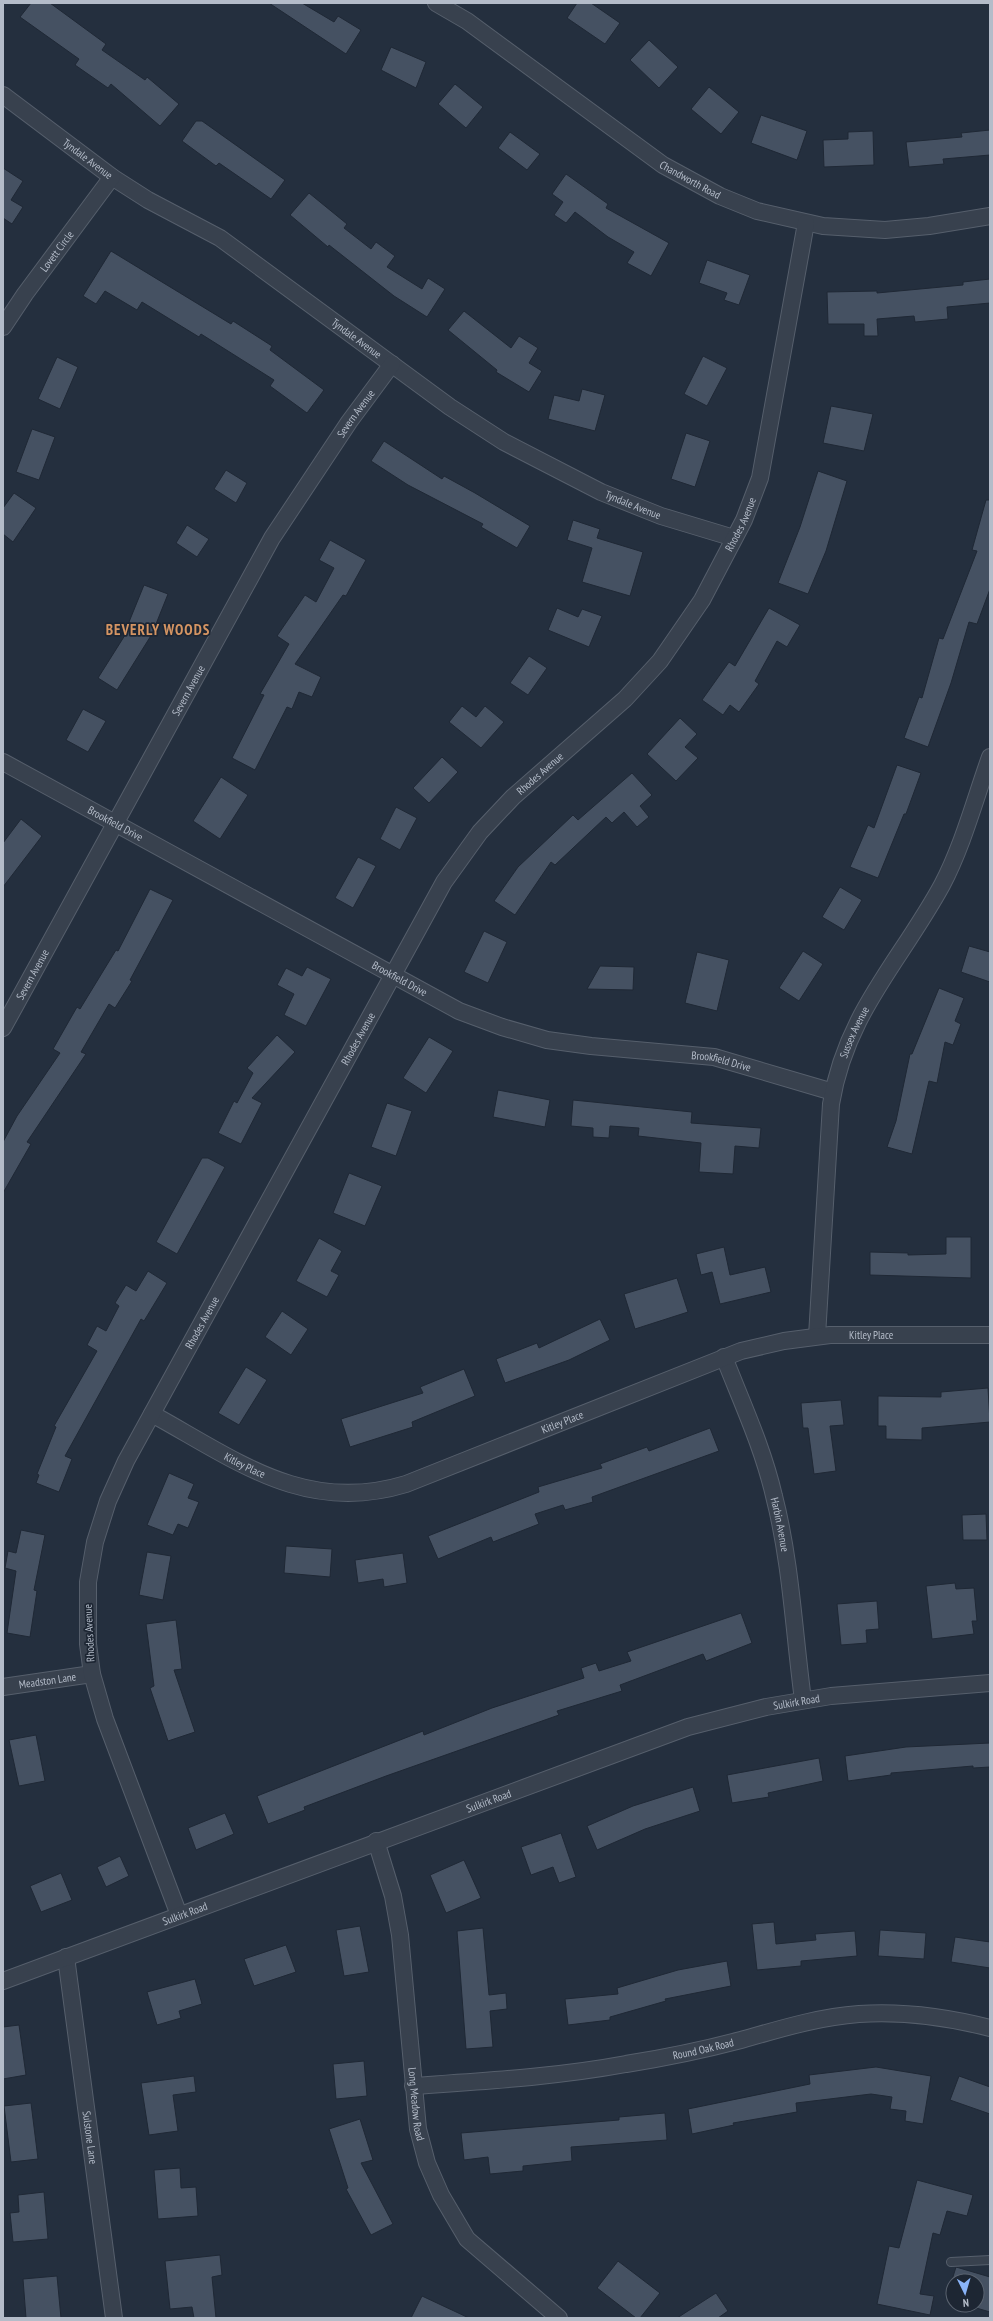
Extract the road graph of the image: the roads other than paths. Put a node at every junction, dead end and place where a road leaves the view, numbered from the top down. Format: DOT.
graph roads {
  1 [pos="436,3"];
  2 [pos="3,96"];
  3 [pos="112,177"];
  4 [pos="990,216"];
  5 [pos="806,223"];
  6 [pos="3,327"];
  7 [pos="392,364"];
  8 [pos="734,538"];
  9 [pos="990,757"];
  10 [pos="3,762"];
  11 [pos="115,823"];
  12 [pos="392,975"];
  13 [pos="3,1028"];
  14 [pos="833,1092"];
  15 [pos="990,1335"];
  16 [pos="817,1336"];
  17 [pos="724,1357"];
  18 [pos="152,1414"];
  19 [pos="92,1674"];
  20 [pos="990,1683"];
  21 [pos="3,1687"];
  22 [pos="802,1700"];
  23 [pos="376,1841"];
  24 [pos="179,1915"];
  25 [pos="66,1957"];
  26 [pos="3,1981"];
  27 [pos="990,2028"];
  28 [pos="413,2086"];
  29 [pos="990,2260"];
  30 [pos="951,2262"];
  31 [pos="114,2318"];
  32 [pos="559,2318"];
  1 -- 5 [label="street, Chandworth Road"];
  2 -- 3 [label="street, Tyndale Avenue"];
  3 -- 6 [label="street, Lovett Circle"];
  3 -- 7 [label="street, Tyndale Avenue"];
  4 -- 5 [label="street, Chandworth Road"];
  5 -- 8 [label="street, Rhodes Avenue"];
  7 -- 8 [label="street, Tyndale Avenue"];
  7 -- 11 [label="street, Severn Avenue"];
  8 -- 12 [label="street, Rhodes Avenue"];
  9 -- 14 [label="street, Sussex Avenue"];
  10 -- 11 [label="street, Brookfield Drive"];
  11 -- 12 [label="street, Brookfield Drive"];
  11 -- 13 [label="street, Severn Avenue"];
  12 -- 14 [label="street, Brookfield Drive"];
  12 -- 18 [label="street, Rhodes Avenue"];
  14 -- 16 [label="street, Sussex Avenue"];
  15 -- 16 [label="street, Kitley Place"];
  16 -- 17 [label="street, Kitley Place"];
  17 -- 18 [label="street, Kitley Place"];
  17 -- 22 [label="street, Harbin Avenue"];
  18 -- 19 [label="street, Rhodes Avenue"];
  19 -- 21 [label="street, Meadston Lane"];
  19 -- 24 [label="street, Rhodes Avenue"];
  20 -- 22 [label="street, Sulkirk Road"];
  22 -- 23 [label="street, Sulkirk Road"];
  23 -- 24 [label="street, Sulkirk Road"];
  23 -- 28 [label="street, Long Meadow Road"];
  24 -- 25 [label="street, Sulkirk Road"];
  25 -- 26 [label="street, Sulkirk Road"];
  25 -- 31 [label="street, Sulstone Lane"];
  27 -- 28 [label="street, Round Oak Road"];
  28 -- 32 [label="street, Long Meadow Road"];
  29 -- 30 [label="lane"];
}
